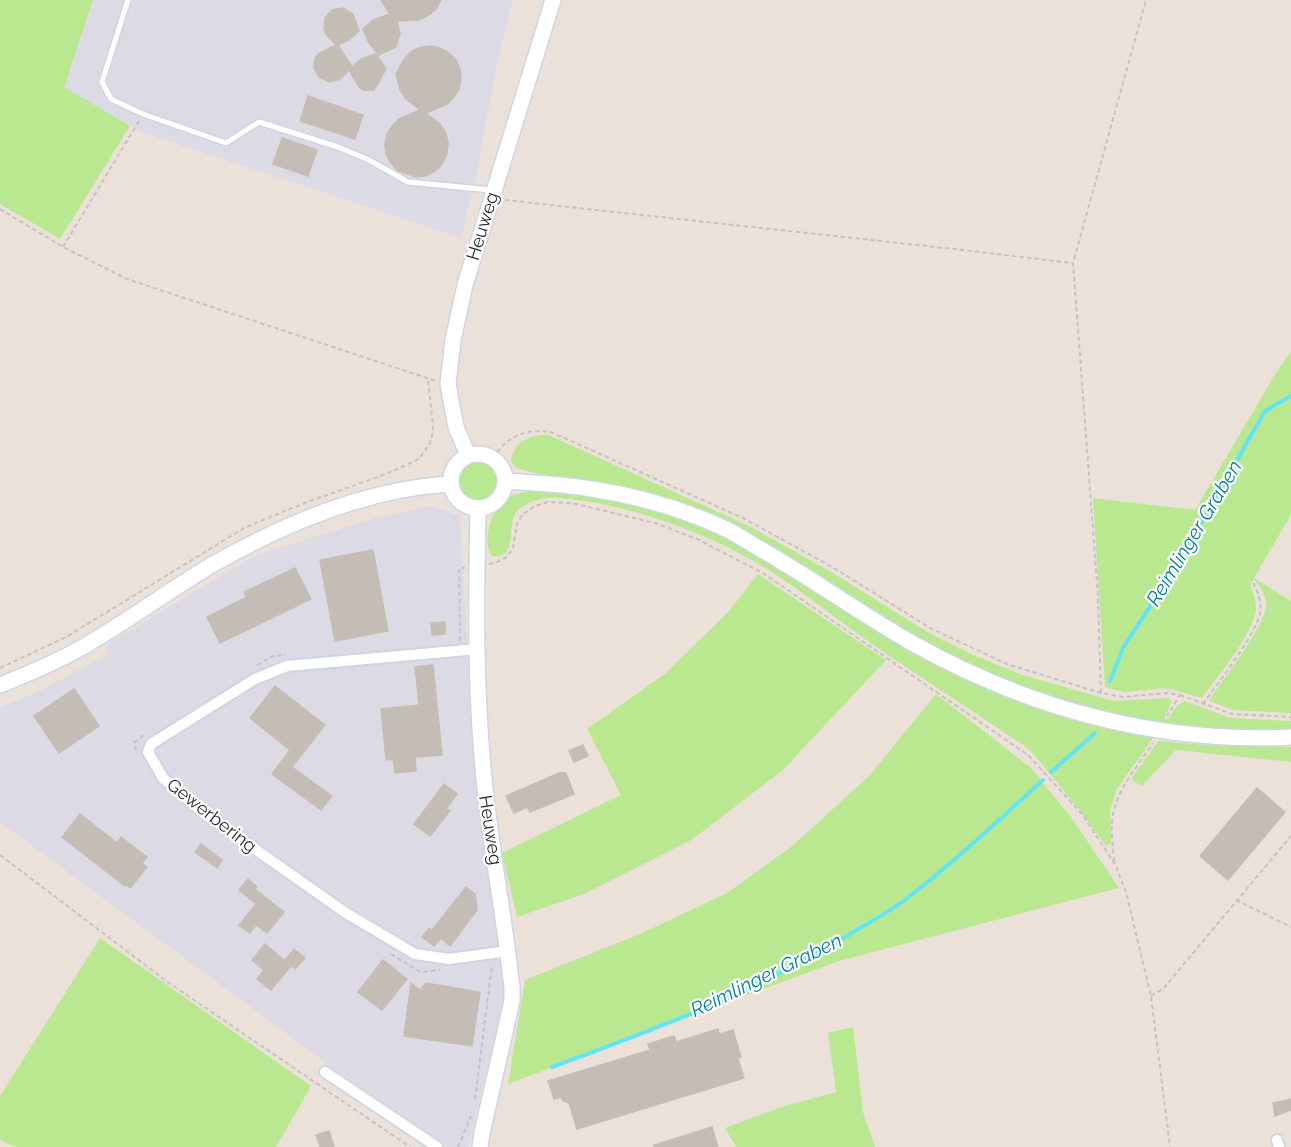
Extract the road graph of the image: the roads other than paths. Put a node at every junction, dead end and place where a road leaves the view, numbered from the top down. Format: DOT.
graph roads {
  1 [pos="128,0"];
  2 [pos="553,0"];
  3 [pos="492,194"];
  4 [pos="468,455"];
  5 [pos="506,481"];
  6 [pos="450,484"];
  7 [pos="478,509"];
  8 [pos="478,649"];
  9 [pos="0,686"];
  10 [pos="1291,736"];
  11 [pos="508,951"];
  12 [pos="325,1072"];
  13 [pos="437,1147"];
  14 [pos="480,1147"];
  1 -- 3 [label="lane"];
  2 -- 3 [label="main road, Heuweg"];
  3 -- 4 [label="main road, Heuweg"];
  4 -- 5 [label="main road"];
  4 -- 6 [label="main road"];
  5 -- 7 [label="main road"];
  5 -- 10 [label="main road"];
  6 -- 7 [label="main road"];
  6 -- 9 [label="main road"];
  7 -- 8 [label="main road, Heuweg"];
  8 -- 11 [label="main road, Heuweg"];
  8 -- 11 [label="street, Gewerbering"];
  11 -- 14 [label="main road, Heuweg"];
  12 -- 13 [label="street"];
}
